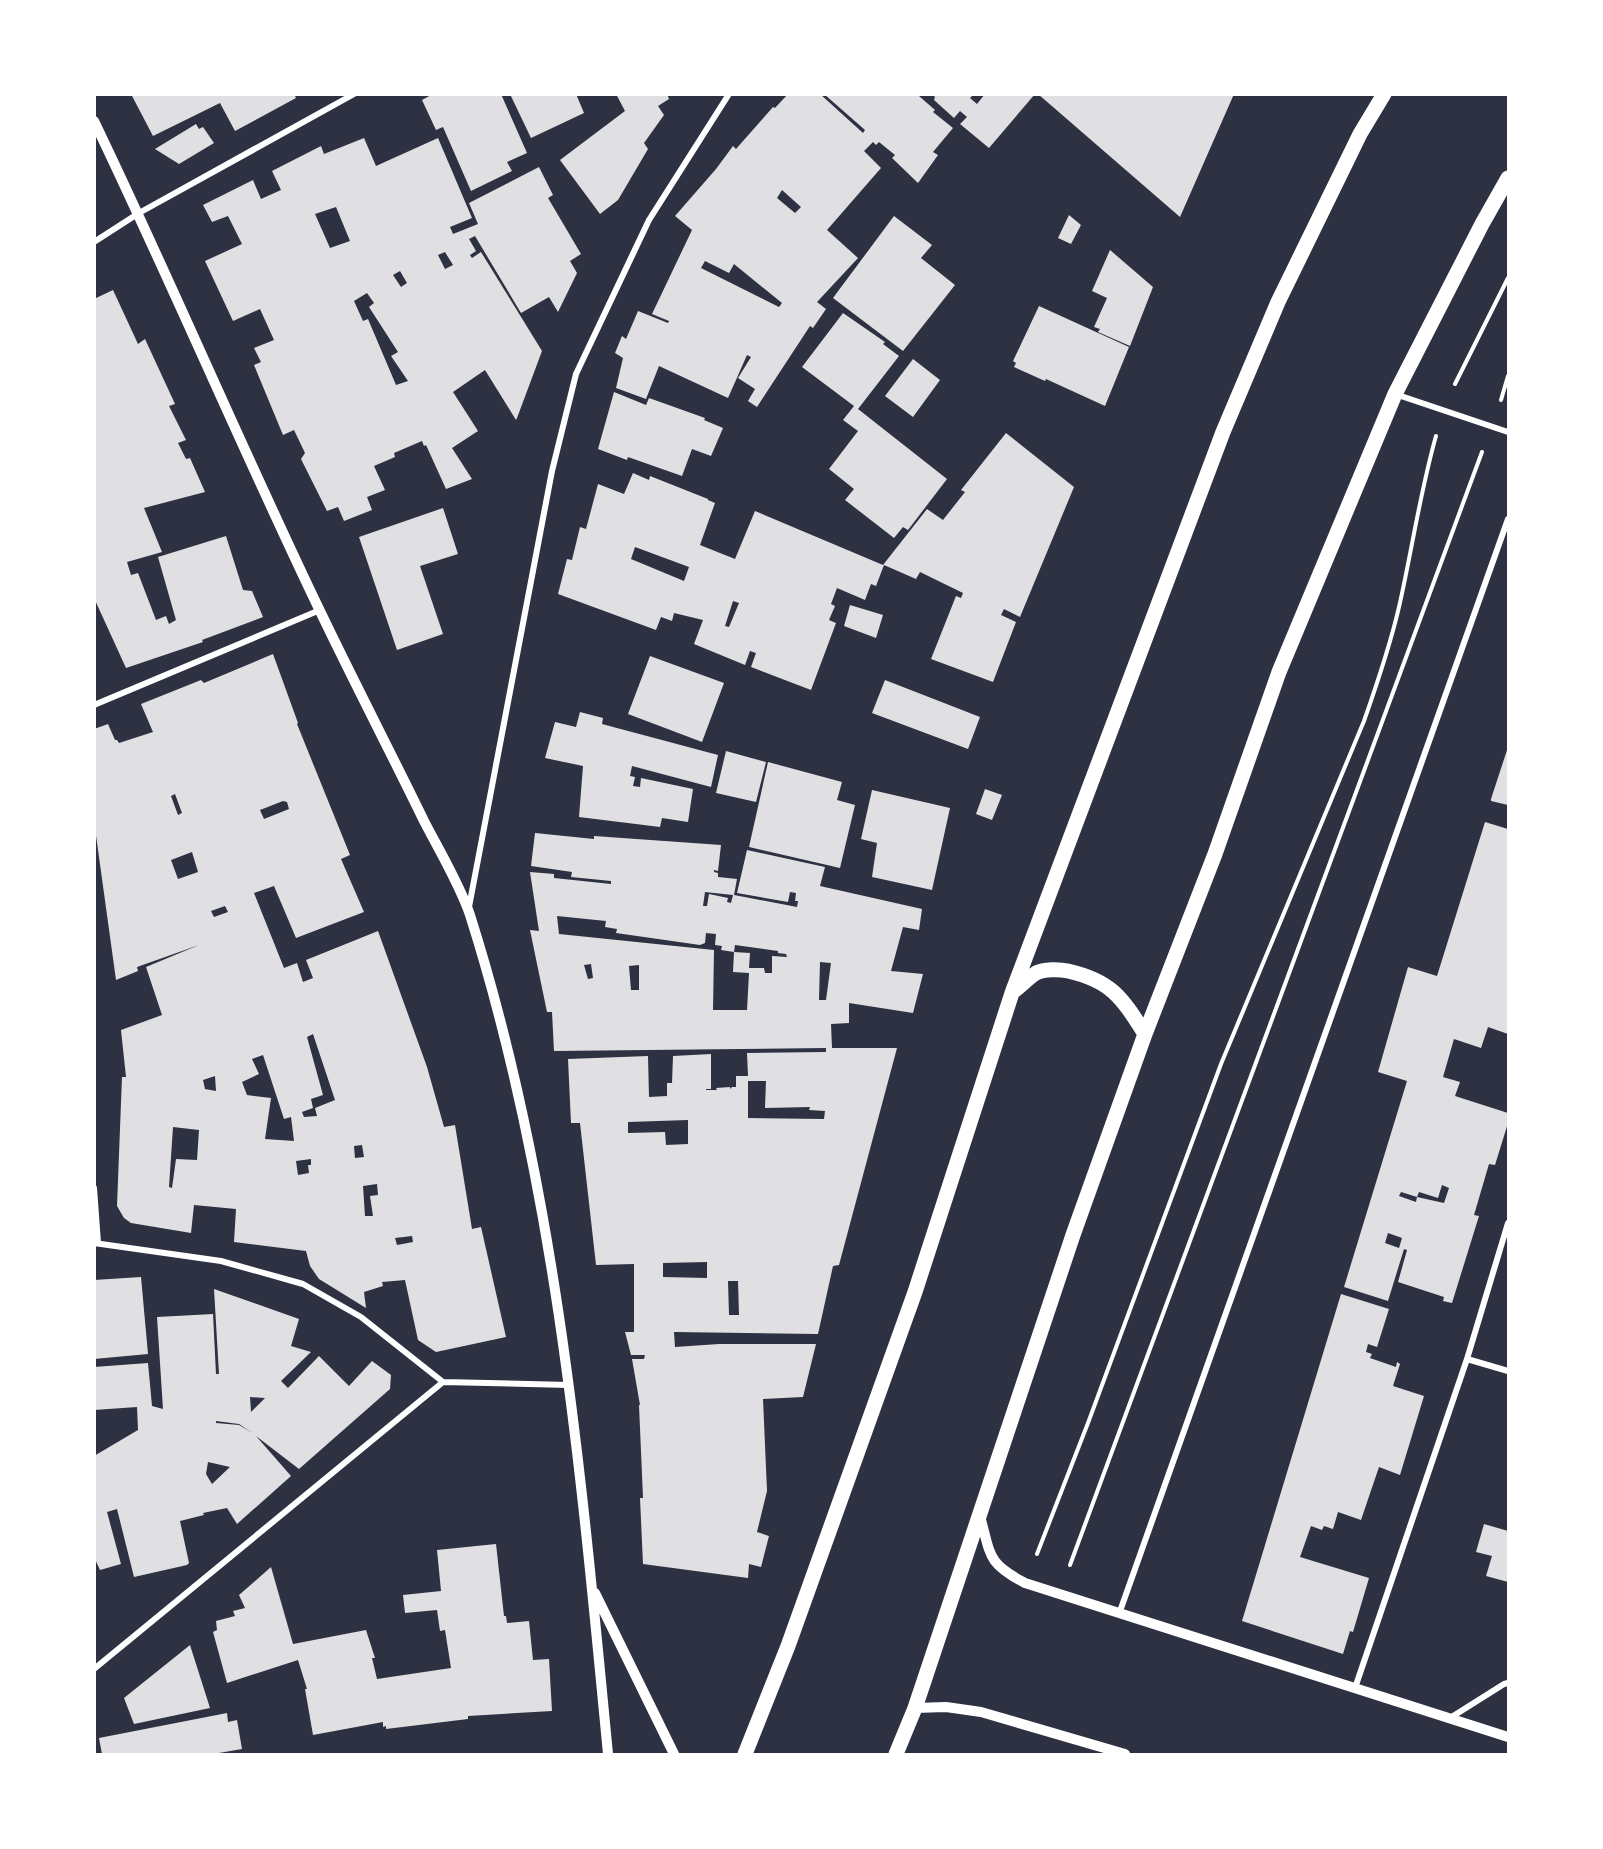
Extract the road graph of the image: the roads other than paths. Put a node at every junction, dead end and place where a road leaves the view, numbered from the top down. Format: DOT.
graph roads {
  1 [pos="354,94"];
  2 [pos="729,94"];
  3 [pos="1384,94"];
  4 [pos="94,121"];
  5 [pos="1509,178"];
  6 [pos="139,213"];
  7 [pos="94,242"];
  8 [pos="1395,394"];
  9 [pos="1509,432"];
  10 [pos="1509,519"];
  11 [pos="320,610"];
  12 [pos="94,705"];
  13 [pos="468,910"];
  14 [pos="1012,993"];
  15 [pos="1145,1034"];
  16 [pos="94,1188"];
  17 [pos="1509,1223"];
  18 [pos="96,1243"];
  19 [pos="1467,1359"];
  20 [pos="1509,1371"];
  21 [pos="443,1382"];
  22 [pos="569,1385"];
  23 [pos="979,1515"];
  24 [pos="592,1585"];
  25 [pos="1119,1614"];
  26 [pos="94,1669"];
  27 [pos="1509,1683"];
  28 [pos="1355,1689"];
  29 [pos="915,1707"];
  30 [pos="1449,1719"];
  31 [pos="1509,1737"];
  32 [pos="608,1755"];
  33 [pos="674,1755"];
  34 [pos="745,1755"];
  35 [pos="896,1755"];
  36 [pos="1125,1755"];
  1 -- 6 [label="street"];
  2 -- 13 [label="street"];
  3 -- 14 [label="main road"];
  4 -- 6 [label="street"];
  5 -- 8 [label="main road"];
  6 -- 7 [label="street"];
  6 -- 11 [label="street"];
  8 -- 9 [label="street"];
  8 -- 15 [label="main road"];
  10 -- 25 [label="street"];
  11 -- 12 [label="street"];
  11 -- 13 [label="street"];
  13 -- 22 [label="street"];
  14 -- 15 [label="main road"];
  14 -- 34 [label="main road"];
  15 -- 23 [label="main road"];
  16 -- 18 [label="street"];
  17 -- 19 [label="street"];
  18 -- 21 [label="street"];
  19 -- 20 [label="street"];
  19 -- 28 [label="street"];
  21 -- 22 [label="street"];
  21 -- 26 [label="street"];
  22 -- 24 [label="street"];
  23 -- 25 [label="street"];
  23 -- 29 [label="main road"];
  24 -- 32 [label="street"];
  24 -- 33 [label="street"];
  25 -- 28 [label="street"];
  27 -- 30 [label="street"];
  28 -- 30 [label="street"];
  29 -- 35 [label="main road"];
  29 -- 36 [label="street"];
  30 -- 31 [label="street"];
}
